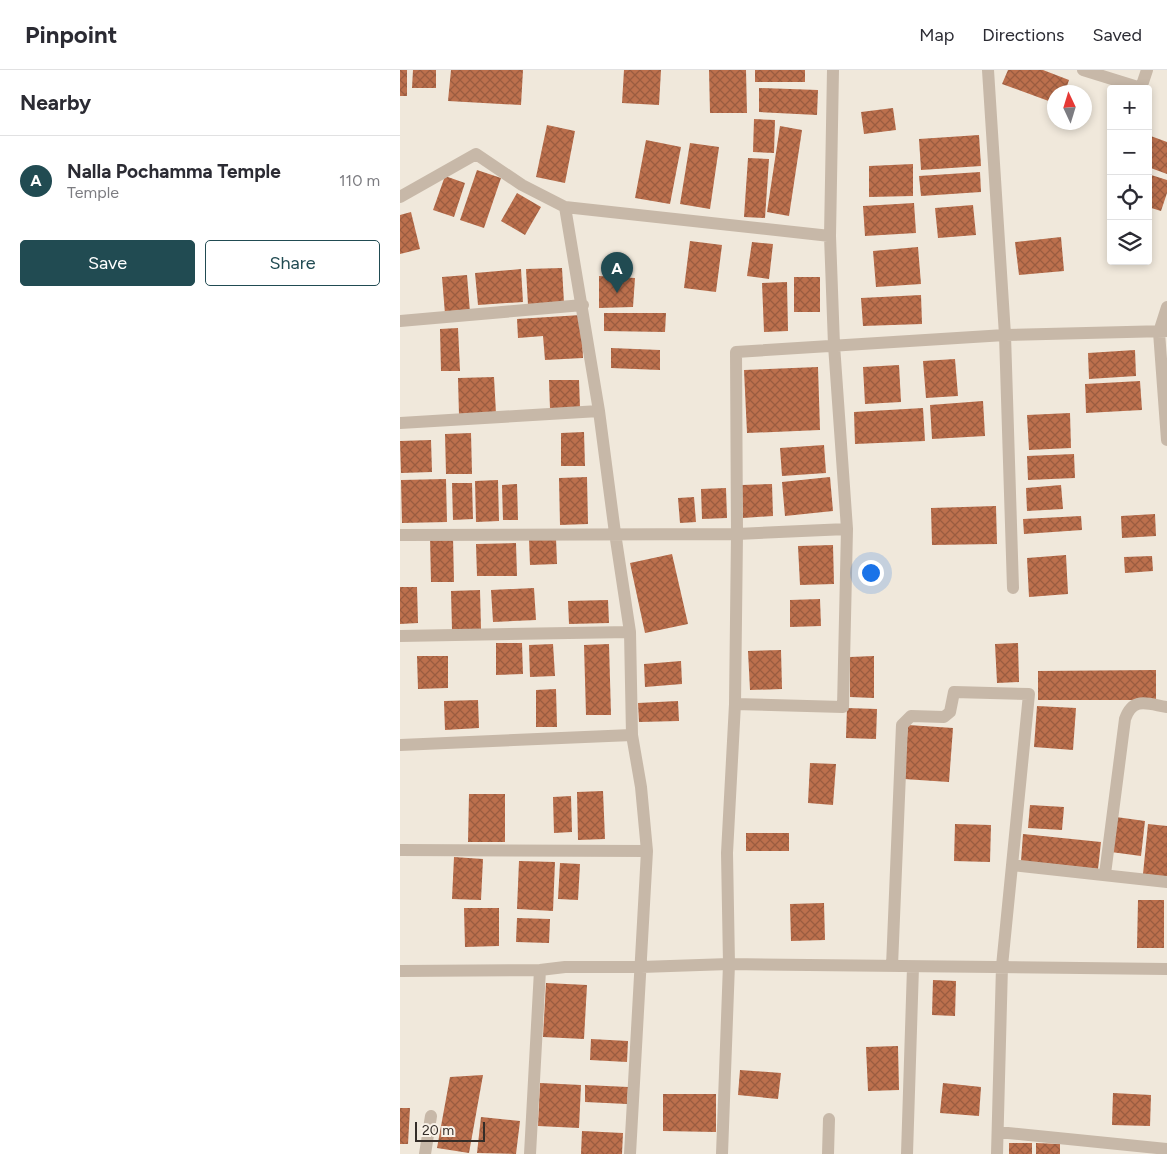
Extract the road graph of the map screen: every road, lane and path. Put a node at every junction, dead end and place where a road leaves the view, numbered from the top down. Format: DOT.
graph roads {
  1 [pos="833,70"];
  2 [pos="988,70"];
  3 [pos="1083,70"];
  4 [pos="1147,70"];
  5 [pos="400,197"];
  6 [pos="566,207"];
  7 [pos="830,236"];
  8 [pos="583,305"];
  9 [pos="1167,307"];
  10 [pos="400,321"];
  11 [pos="1163,331"];
  12 [pos="1005,335"];
  13 [pos="834,345"];
  14 [pos="599,411"];
  15 [pos="400,423"];
  16 [pos="1167,440"];
  17 [pos="847,530"];
  18 [pos="615,533"];
  19 [pos="737,534"];
  20 [pos="400,535"];
  21 [pos="1013,588"];
  22 [pos="630,632"];
  23 [pos="400,636"];
  24 [pos="735,704"];
  25 [pos="1167,707"];
  26 [pos="632,735"];
  27 [pos="400,745"];
  28 [pos="400,850"];
  29 [pos="647,850"];
  30 [pos="1012,865"];
  31 [pos="1105,874"];
  32 [pos="1167,882"];
  33 [pos="729,964"];
  34 [pos="892,966"];
  35 [pos="1002,966"];
  36 [pos="641,967"];
  37 [pos="914,967"];
  38 [pos="1167,969"];
  39 [pos="540,970"];
  40 [pos="400,971"];
  41 [pos="430,1116"];
  42 [pos="829,1119"];
  43 [pos="998,1132"];
  44 [pos="1167,1149"];
  45 [pos="425,1154"];
  46 [pos="530,1154"];
  47 [pos="630,1154"];
  48 [pos="722,1154"];
  49 [pos="828,1154"];
  50 [pos="907,1154"];
  51 [pos="997,1154"];
  1 -- 7 [label="street"];
  2 -- 12 [label="street"];
  3 -- 4 [label="street"];
  5 -- 6 [label="street"];
  6 -- 7 [label="street"];
  6 -- 8 [label="street"];
  7 -- 13 [label="street"];
  8 -- 10 [label="street"];
  8 -- 14 [label="street"];
  9 -- 11 [label="street"];
  11 -- 12 [label="street"];
  11 -- 16 [label="street"];
  12 -- 13 [label="street"];
  12 -- 21 [label="street"];
  13 -- 17 [label="street"];
  13 -- 19 [label="street"];
  14 -- 15 [label="street"];
  14 -- 18 [label="street"];
  17 -- 19 [label="street"];
  17 -- 24 [label="street"];
  18 -- 19 [label="street"];
  18 -- 20 [label="street"];
  18 -- 22 [label="street"];
  19 -- 24 [label="street"];
  22 -- 23 [label="street"];
  22 -- 26 [label="street"];
  24 -- 33 [label="street"];
  25 -- 31 [label="street"];
  26 -- 27 [label="street"];
  26 -- 29 [label="street"];
  28 -- 29 [label="street"];
  29 -- 36 [label="street"];
  30 -- 31 [label="street"];
  30 -- 34 [label="street"];
  30 -- 35 [label="street"];
  31 -- 32 [label="street"];
  33 -- 34 [label="street"];
  33 -- 36 [label="street"];
  33 -- 48 [label="street"];
  34 -- 37 [label="street"];
  35 -- 37 [label="street"];
  35 -- 38 [label="street"];
  35 -- 43 [label="street"];
  36 -- 39 [label="street"];
  36 -- 47 [label="street"];
  37 -- 50 [label="street"];
  39 -- 40 [label="street"];
  39 -- 46 [label="street"];
  41 -- 45 [label="street"];
  42 -- 49 [label="street"];
  43 -- 44 [label="street"];
  43 -- 51 [label="street"];
}
